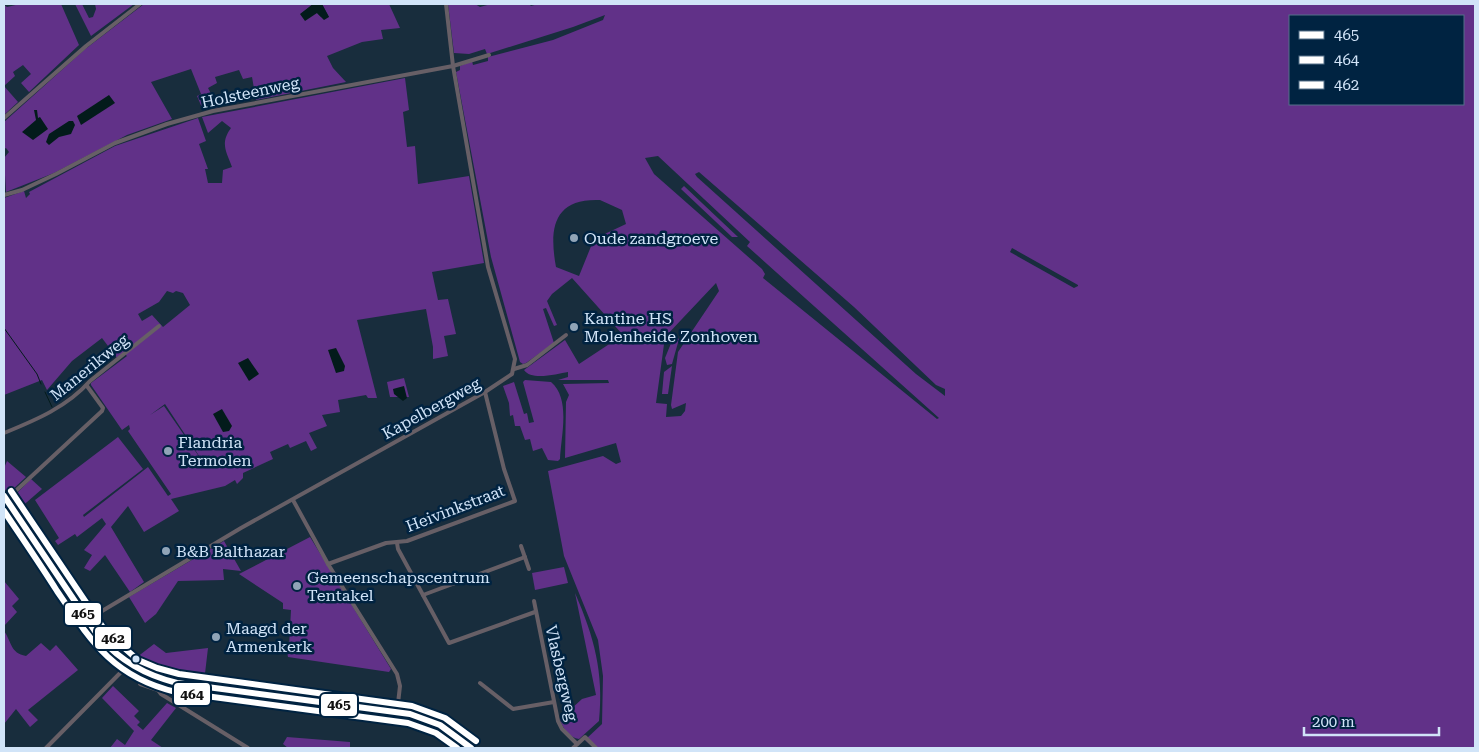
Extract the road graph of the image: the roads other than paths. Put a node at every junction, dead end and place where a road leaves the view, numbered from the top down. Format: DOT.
graph roads {
  1 [pos="140,4"];
  2 [pos="446,4"];
  3 [pos="489,55"];
  4 [pos="453,66"];
  5 [pos="4,118"];
  6 [pos="4,195"];
  7 [pos="159,326"];
  8 [pos="566,335"];
  9 [pos="514,369"];
  10 [pos="87,386"];
  11 [pos="485,392"];
  12 [pos="4,434"];
  13 [pos="5,497"];
  14 [pos="293,500"];
  15 [pos="397,543"];
  16 [pos="521,546"];
  17 [pos="525,558"];
  18 [pos="328,564"];
  19 [pos="529,570"];
  20 [pos="423,595"];
  21 [pos="534,601"];
  22 [pos="535,612"];
  23 [pos="87,620"];
  24 [pos="128,665"];
  25 [pos="160,680"];
  26 [pos="480,683"];
  27 [pos="140,684"];
  28 [pos="158,690"];
  29 [pos="554,702"];
  30 [pos="397,712"];
  31 [pos="577,744"];
  32 [pos="46,748"];
  33 [pos="248,748"];
  34 [pos="471,748"];
  35 [pos="573,748"];
  36 [pos="596,748"];
  1 -- 5 [label="street"];
  2 -- 4 [label="street"];
  3 -- 4 [label="street, Holsteenweg"];
  4 -- 6 [label="street, Holsteenweg"];
  4 -- 9 [label="street"];
  7 -- 10 [label="street, Manerikweg"];
  8 -- 9 [label="street, Kapelbergweg"];
  9 -- 11 [label="street, Kapelbergweg"];
  10 -- 12 [label="street, Manerikweg"];
  10 -- 13 [label="street"];
  11 -- 14 [label="street, Kapelbergweg"];
  11 -- 15 [label="street, Heivinkstraat"];
  13 -- 23 [label="street"];
  14 -- 18 [label="street"];
  14 -- 23 [label="street, Kapelbergweg"];
  15 -- 18 [label="street, Heivinkstraat"];
  15 -- 20 [label="street"];
  16 -- 17 [label="street"];
  17 -- 19 [label="street"];
  17 -- 20 [label="street"];
  18 -- 30 [label="street"];
  20 -- 22 [label="street"];
  21 -- 22 [label="street, Vlasbergweg"];
  22 -- 29 [label="street, Vlasbergweg"];
  23 -- 24 [label="street"];
  24 -- 25 [label="street"];
  24 -- 32 [label="street"];
  25 -- 28 [label="street"];
  25 -- 30 [label="street"];
  26 -- 29 [label="street"];
  27 -- 28 [label="street"];
  28 -- 33 [label="street"];
  29 -- 31 [label="street, Vlasbergweg"];
  30 -- 34 [label="street"];
  31 -- 35 [label="street, Vlasbergweg"];
  31 -- 36 [label="street, Vlasbergweg"];
}
